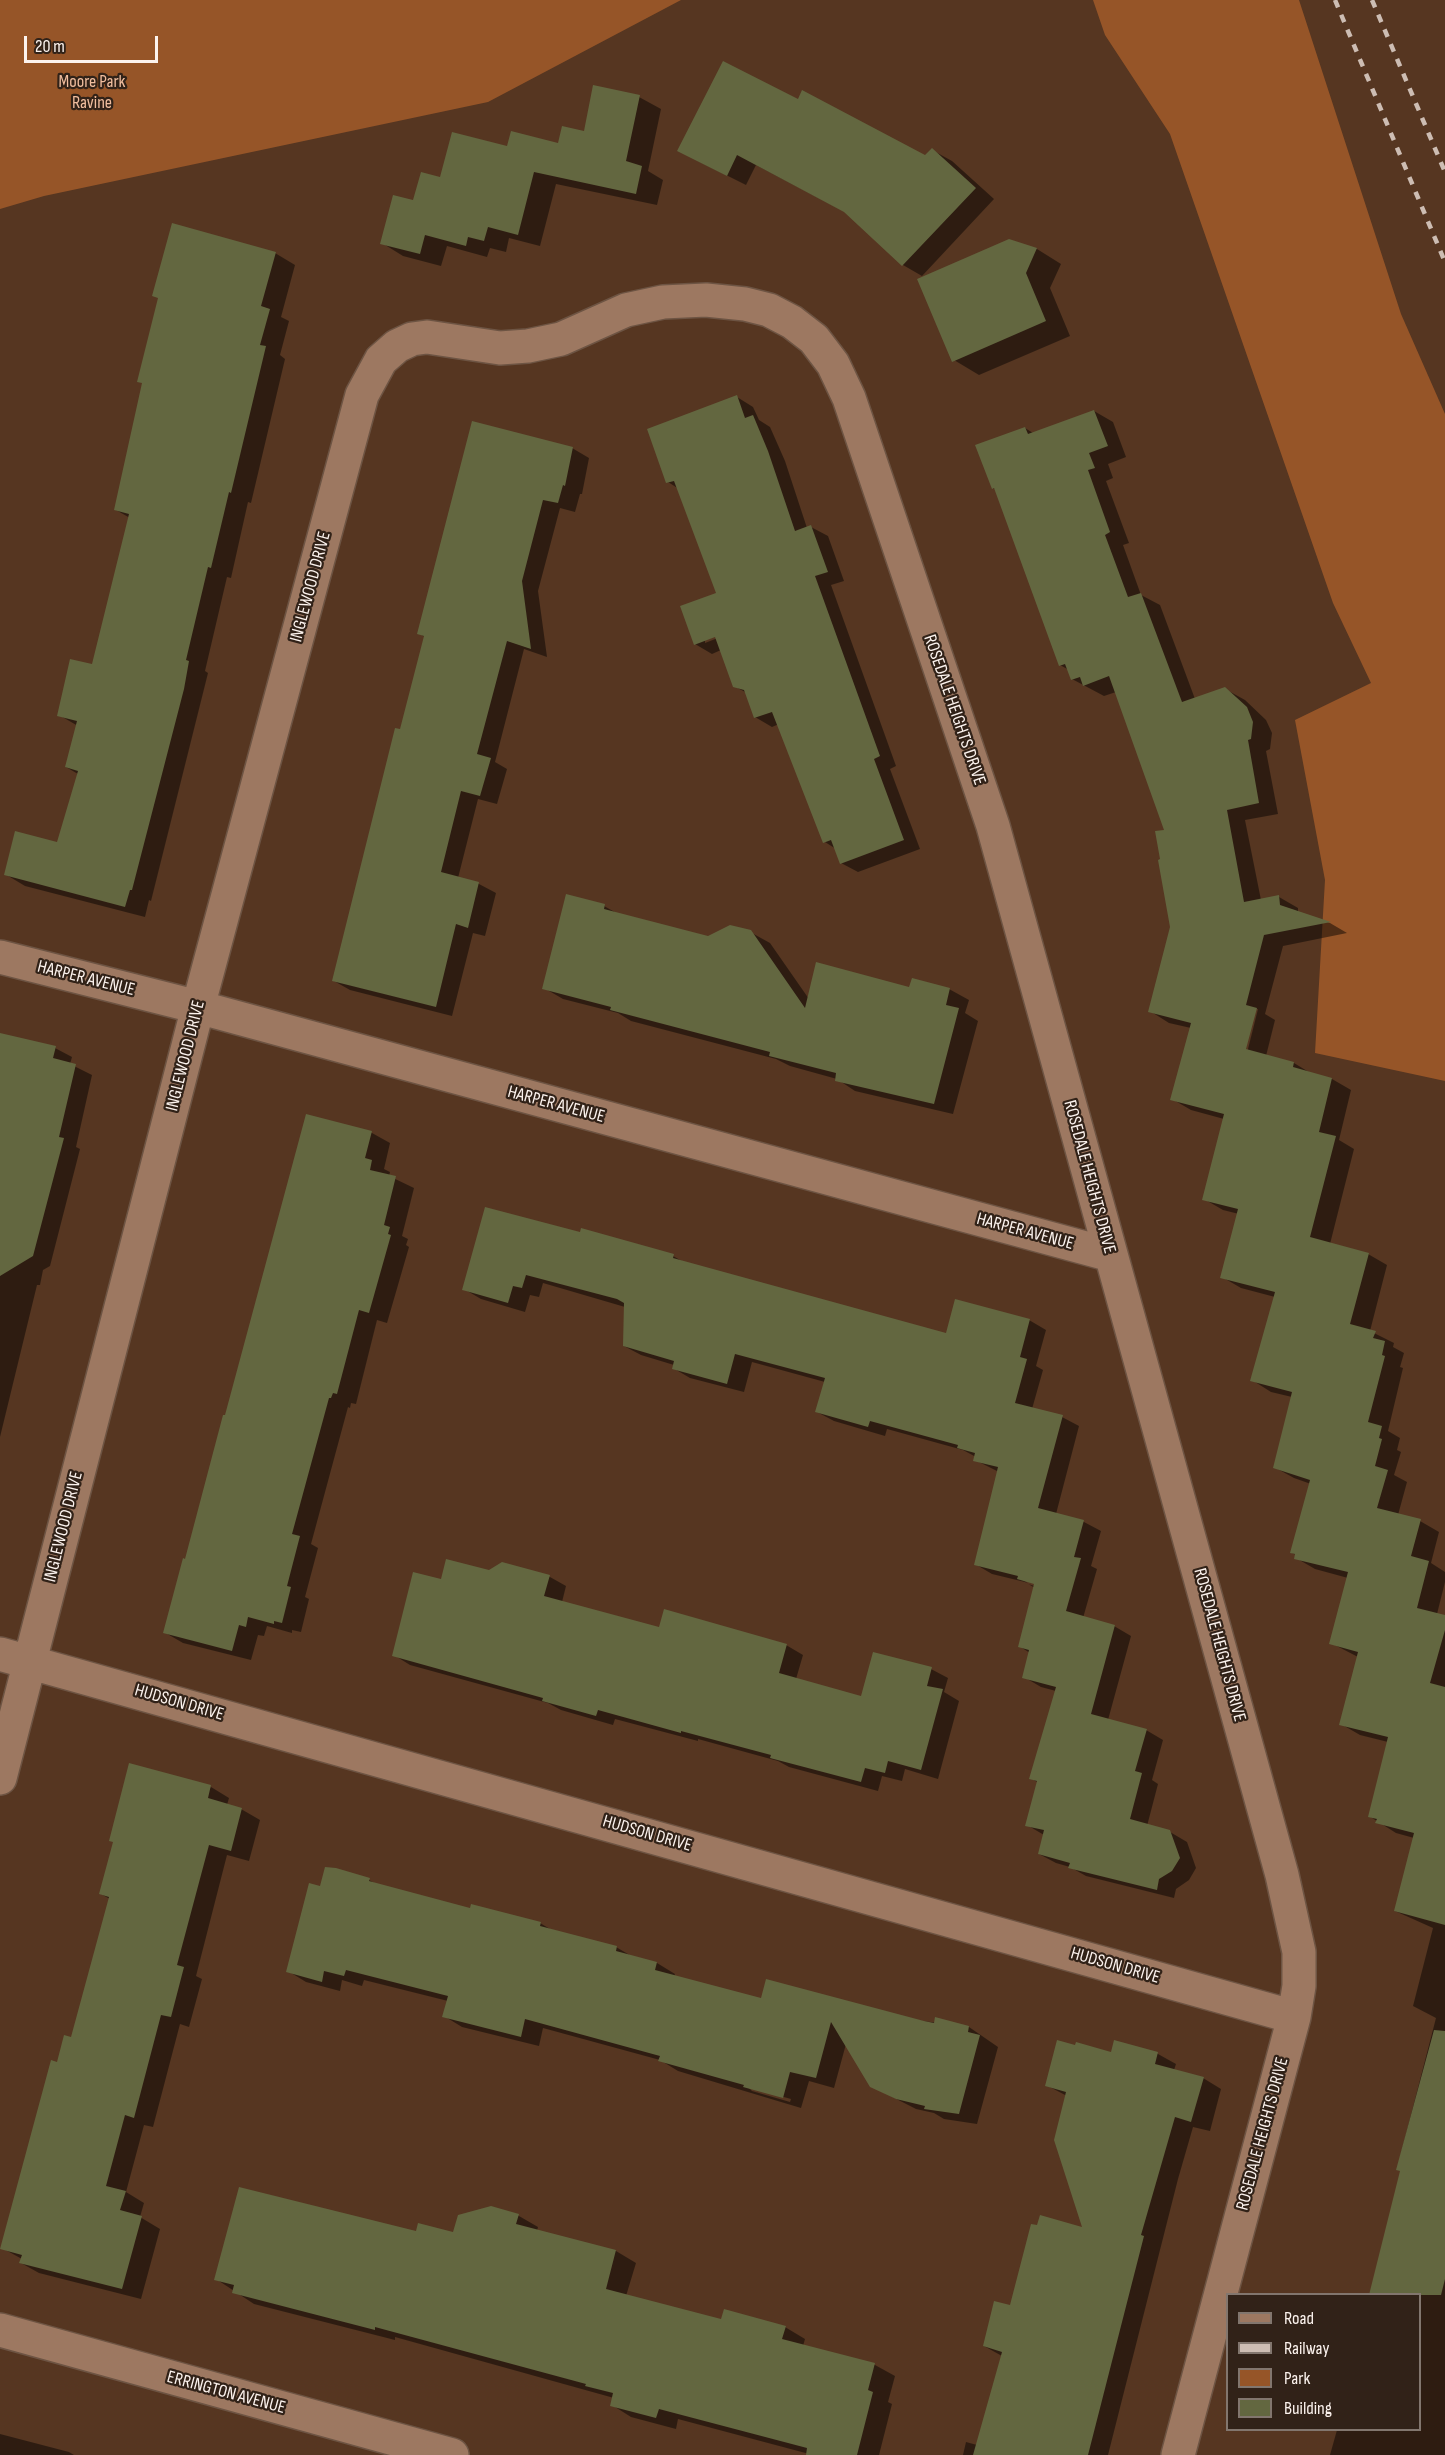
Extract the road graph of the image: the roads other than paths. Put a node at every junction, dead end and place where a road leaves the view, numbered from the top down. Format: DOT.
graph roads {
  1 [pos="397,346"];
  2 [pos="0,957"];
  3 [pos="198,1007"];
  4 [pos="1111,1256"];
  5 [pos="15,1658"];
  6 [pos="0,1778"];
  7 [pos="1294,2017"];
  8 [pos="0,2330"];
  9 [pos="452,2455"];
  10 [pos="1178,2455"];
  1 -- 3 [label="street, INGLEWOOD DRIVE"];
  1 -- 4 [label="street, ROSEDALE HEIGHTS DRIVE"];
  2 -- 3 [label="street, HARPER AVENUE"];
  3 -- 4 [label="street, HARPER AVENUE"];
  3 -- 5 [label="street, INGLEWOOD DRIVE"];
  4 -- 7 [label="street, ROSEDALE HEIGHTS DRIVE"];
  5 -- 6 [label="street, INGLEWOOD DRIVE"];
  5 -- 7 [label="street, HUDSON DRIVE"];
  7 -- 10 [label="street, ROSEDALE HEIGHTS DRIVE"];
  8 -- 9 [label="street, ERRINGTON AVENUE"];
}
